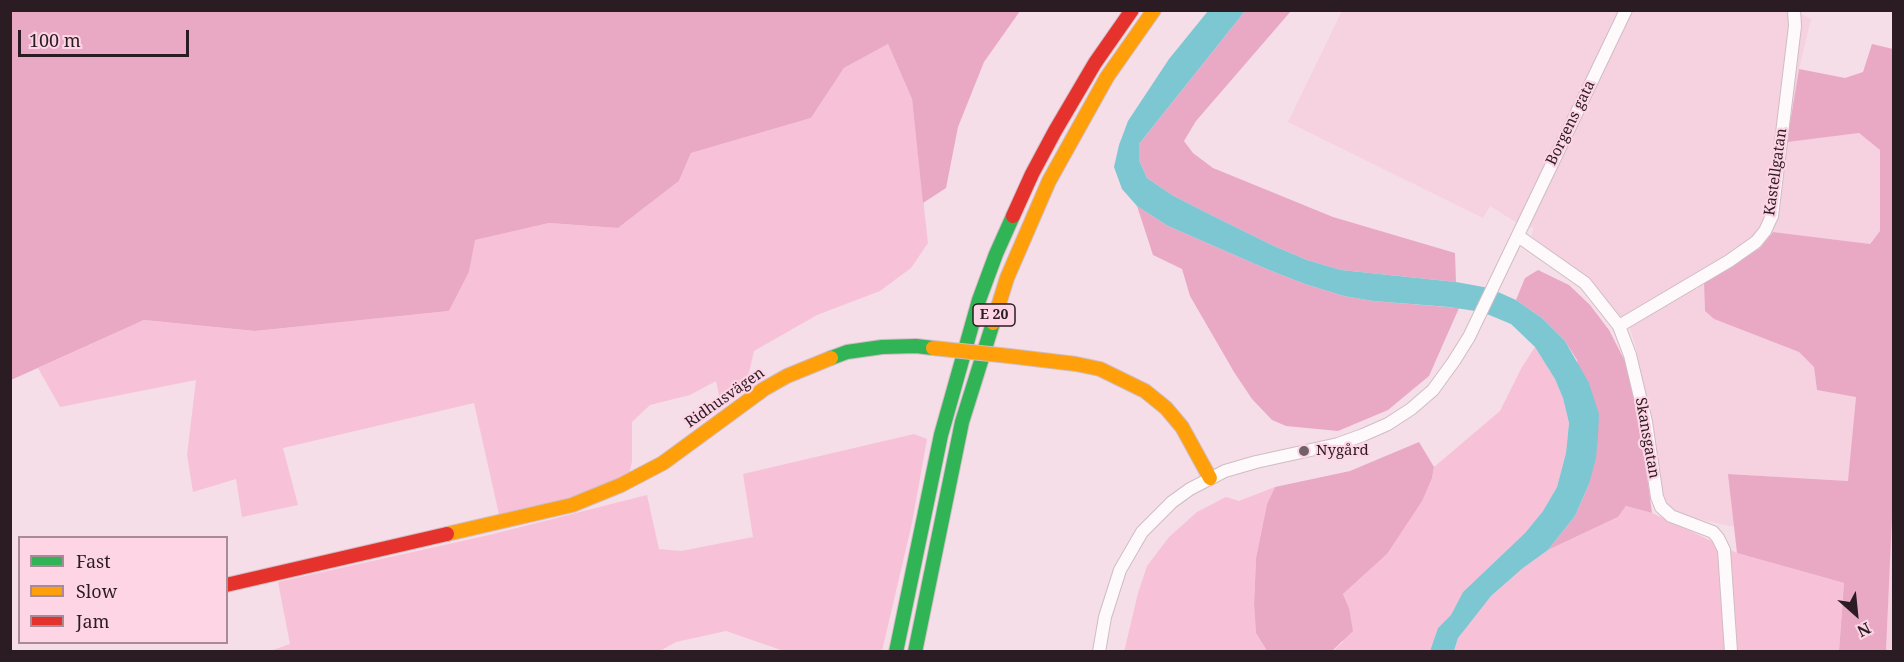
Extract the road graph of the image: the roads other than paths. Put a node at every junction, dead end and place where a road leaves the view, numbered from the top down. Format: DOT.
graph roads {
  1 [pos="1132,10"];
  2 [pos="1154,10"];
  3 [pos="1626,10"];
  4 [pos="1794,10"];
  5 [pos="1518,236"];
  6 [pos="1619,326"];
  7 [pos="1210,478"];
  8 [pos="228,585"];
  9 [pos="896,651"];
  10 [pos="915,651"];
  11 [pos="1099,651"];
  12 [pos="1731,651"];
  1 -- 9 [label="main road, E 20"];
  2 -- 10 [label="main road, E 20"];
  3 -- 5 [label="street, Borgens gata"];
  4 -- 6 [label="street, Kastellgatan"];
  5 -- 6 [label="street, Skansgatan"];
  5 -- 7 [label="street, Borgens gata"];
  6 -- 12 [label="street, Skansgatan"];
  7 -- 8 [label="main road, Ridhusvägen, bridge"];
  7 -- 11 [label="street, Borgens gata"];
}
